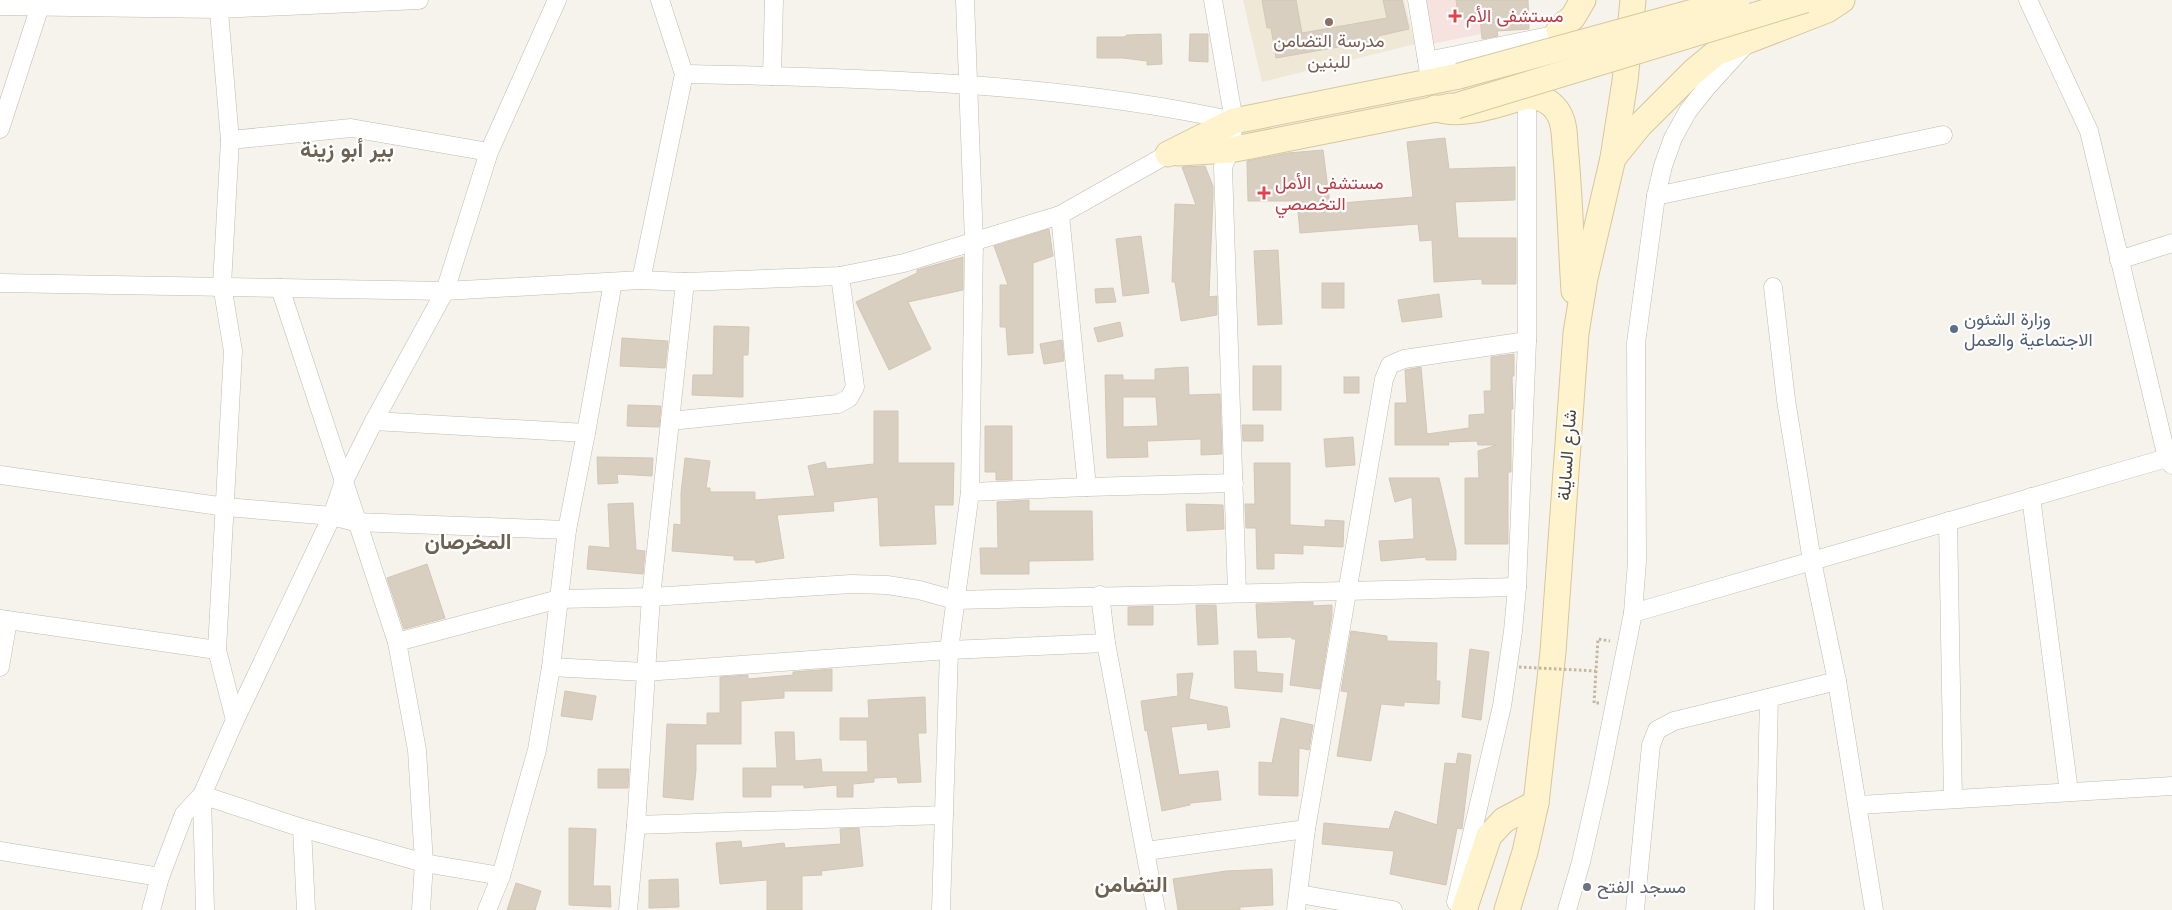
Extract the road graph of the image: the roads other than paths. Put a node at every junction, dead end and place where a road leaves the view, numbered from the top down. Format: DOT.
graph roads {
  1 [pos="411,0"];
  2 [pos="660,0"];
  3 [pos="774,0"];
  4 [pos="965,0"];
  5 [pos="1213,0"];
  6 [pos="1417,0"];
  7 [pos="1568,0"];
  8 [pos="1583,0"];
  9 [pos="1633,0"];
  10 [pos="1737,0"];
  11 [pos="1804,0"];
  12 [pos="1842,0"];
  13 [pos="2028,0"];
  14 [pos="555,1"];
  15 [pos="41,3"];
  16 [pos="218,4"];
  17 [pos="0,6"];
  18 [pos="1558,30"];
  19 [pos="1750,39"];
  20 [pos="1429,72"];
  21 [pos="684,74"];
  22 [pos="772,76"];
  23 [pos="967,86"];
  24 [pos="1527,96"];
  25 [pos="1445,107"];
  26 [pos="1234,121"];
  27 [pos="0,129"];
  28 [pos="1942,135"];
  29 [pos="230,140"];
  30 [pos="1230,150"];
  31 [pos="489,152"];
  32 [pos="1168,154"];
  33 [pos="1613,158"];
  34 [pos="1656,196"];
  35 [pos="1060,215"];
  36 [pos="974,242"];
  37 [pos="2172,243"];
  38 [pos="2119,260"];
  39 [pos="840,276"];
  40 [pos="641,280"];
  41 [pos="613,282"];
  42 [pos="685,282"];
  43 [pos="0,283"];
  44 [pos="222,285"];
  45 [pos="1773,287"];
  46 [pos="280,288"];
  47 [pos="446,291"];
  48 [pos="1576,333"];
  49 [pos="1527,341"];
  50 [pos="374,421"];
  51 [pos="670,421"];
  52 [pos="586,433"];
  53 [pos="2170,461"];
  54 [pos="0,475"];
  55 [pos="344,481"];
  56 [pos="1234,483"];
  57 [pos="1087,487"];
  58 [pos="970,492"];
  59 [pos="2031,497"];
  60 [pos="226,507"];
  61 [pos="332,516"];
  62 [pos="355,522"];
  63 [pos="1948,522"];
  64 [pos="566,530"];
  65 [pos="1812,561"];
  66 [pos="1517,587"];
  67 [pos="1346,591"];
  68 [pos="1237,593"];
  69 [pos="1100,595"];
  70 [pos="650,597"];
  71 [pos="559,599"];
  72 [pos="955,600"];
  73 [pos="1633,613"];
  74 [pos="4,620"];
  75 [pos="397,642"];
  76 [pos="1106,643"];
  77 [pos="217,650"];
  78 [pos="949,650"];
  79 [pos="0,667"];
  80 [pos="551,667"];
  81 [pos="645,672"];
  82 [pos="1837,681"];
  83 [pos="1769,698"];
  84 [pos="235,720"];
  85 [pos="2172,786"];
  86 [pos="2069,792"];
  87 [pos="202,795"];
  88 [pos="1953,800"];
  89 [pos="1536,803"];
  90 [pos="1859,805"];
  91 [pos="944,815"];
  92 [pos="636,825"];
  93 [pos="302,828"];
  94 [pos="1306,828"];
  95 [pos="0,851"];
  96 [pos="1146,851"];
  97 [pos="424,863"];
  98 [pos="501,876"];
  99 [pos="160,877"];
  100 [pos="1298,902"];
  101 [pos="151,910"];
  102 [pos="206,910"];
  103 [pos="306,910"];
  104 [pos="421,910"];
  105 [pos="487,910"];
  106 [pos="628,910"];
  107 [pos="941,910"];
  108 [pos="1156,910"];
  109 [pos="1393,910"];
  110 [pos="1454,910"];
  111 [pos="1464,910"];
  112 [pos="1507,910"];
  113 [pos="1567,910"];
  114 [pos="1635,910"];
  115 [pos="1764,910"];
  116 [pos="1874,910"];
  1 -- 16 [label="street"];
  2 -- 21 [label="street"];
  3 -- 22 [label="street"];
  4 -- 23 [label="street"];
  5 -- 26 [label="street"];
  6 -- 20 [label="street"];
  7 -- 18 [label="street"];
  8 -- 18 [label="main road"];
  9 -- 33 [label="main road, شارع السايلة"];
  10 -- 20 [label="main road, bridge"];
  11 -- 25 [label="main road, bridge"];
  12 -- 19 [label="main road"];
  13 -- 38 [label="street"];
  14 -- 31 [label="street"];
  15 -- 16 [label="street"];
  15 -- 17 [label="street"];
  15 -- 27 [label="street"];
  16 -- 29 [label="street"];
  18 -- 20 [label="street"];
  19 -- 33 [label="main road"];
  19 -- 34 [label="street"];
  20 -- 25 [label="street"];
  20 -- 26 [label="main road"];
  21 -- 22 [label="street"];
  21 -- 40 [label="street"];
  22 -- 23 [label="street"];
  23 -- 26 [label="street"];
  23 -- 36 [label="street"];
  24 -- 25 [label="main road"];
  24 -- 48 [label="main road"];
  24 -- 49 [label="street"];
  25 -- 30 [label="main road"];
  26 -- 30 [label="street"];
  26 -- 32 [label="main road"];
  28 -- 34 [label="street"];
  29 -- 31 [label="street"];
  29 -- 44 [label="street"];
  30 -- 32 [label="main road"];
  30 -- 56 [label="street"];
  31 -- 47 [label="street"];
  32 -- 35 [label="street"];
  33 -- 48 [label="main road, شارع السايلة"];
  34 -- 73 [label="street"];
  35 -- 36 [label="street"];
  35 -- 57 [label="street"];
  36 -- 39 [label="street"];
  36 -- 58 [label="street"];
  37 -- 38 [label="street"];
  38 -- 53 [label="street"];
  39 -- 42 [label="street"];
  39 -- 51 [label="street"];
  40 -- 41 [label="street"];
  40 -- 42 [label="street"];
  41 -- 47 [label="street"];
  41 -- 52 [label="street"];
  42 -- 51 [label="street"];
  43 -- 44 [label="street"];
  44 -- 46 [label="street"];
  44 -- 60 [label="street"];
  45 -- 65 [label="street"];
  46 -- 47 [label="street"];
  46 -- 55 [label="street"];
  47 -- 50 [label="street"];
  48 -- 89 [label="main road, شارع السايلة"];
  49 -- 66 [label="street"];
  49 -- 67 [label="street"];
  50 -- 52 [label="street"];
  50 -- 55 [label="street"];
  51 -- 70 [label="street"];
  52 -- 64 [label="street"];
  53 -- 59 [label="street"];
  54 -- 60 [label="street"];
  55 -- 61 [label="street"];
  55 -- 62 [label="street"];
  56 -- 57 [label="street"];
  56 -- 68 [label="street"];
  57 -- 58 [label="street"];
  58 -- 72 [label="street"];
  59 -- 63 [label="street"];
  59 -- 86 [label="street"];
  60 -- 61 [label="street"];
  60 -- 77 [label="street"];
  61 -- 62 [label="street"];
  61 -- 84 [label="street"];
  62 -- 64 [label="street"];
  62 -- 75 [label="street"];
  63 -- 65 [label="street"];
  63 -- 88 [label="street"];
  64 -- 71 [label="street"];
  65 -- 73 [label="street"];
  65 -- 82 [label="street"];
  66 -- 67 [label="street"];
  66 -- 110 [label="street"];
  67 -- 68 [label="street"];
  67 -- 94 [label="street"];
  68 -- 69 [label="street"];
  69 -- 72 [label="street"];
  69 -- 76 [label="street"];
  70 -- 71 [label="street"];
  70 -- 72 [label="street"];
  70 -- 81 [label="street"];
  71 -- 75 [label="street"];
  71 -- 80 [label="street"];
  72 -- 78 [label="street"];
  73 -- 113 [label="street"];
  74 -- 77 [label="street"];
  74 -- 79 [label="street"];
  75 -- 97 [label="street"];
  76 -- 78 [label="street"];
  76 -- 96 [label="street"];
  77 -- 84 [label="street"];
  78 -- 81 [label="street"];
  78 -- 91 [label="street"];
  80 -- 81 [label="street"];
  80 -- 98 [label="street"];
  81 -- 92 [label="street"];
  82 -- 83 [label="street"];
  82 -- 90 [label="street"];
  83 -- 114 [label="street"];
  83 -- 115 [label="street"];
  84 -- 87 [label="street"];
  85 -- 86 [label="street"];
  86 -- 88 [label="street"];
  87 -- 93 [label="street"];
  87 -- 99 [label="street"];
  87 -- 102 [label="street"];
  88 -- 90 [label="street"];
  89 -- 111 [label="main road"];
  89 -- 112 [label="main road, شارع السايلة"];
  90 -- 116 [label="street"];
  91 -- 92 [label="street"];
  91 -- 107 [label="street"];
  92 -- 106 [label="street"];
  93 -- 97 [label="street"];
  93 -- 103 [label="street"];
  94 -- 96 [label="street"];
  94 -- 100 [label="street"];
  95 -- 99 [label="street"];
  96 -- 108 [label="street"];
  97 -- 98 [label="street"];
  97 -- 104 [label="street"];
  98 -- 105 [label="street"];
  99 -- 101 [label="street"];
  100 -- 109 [label="street"];
}
